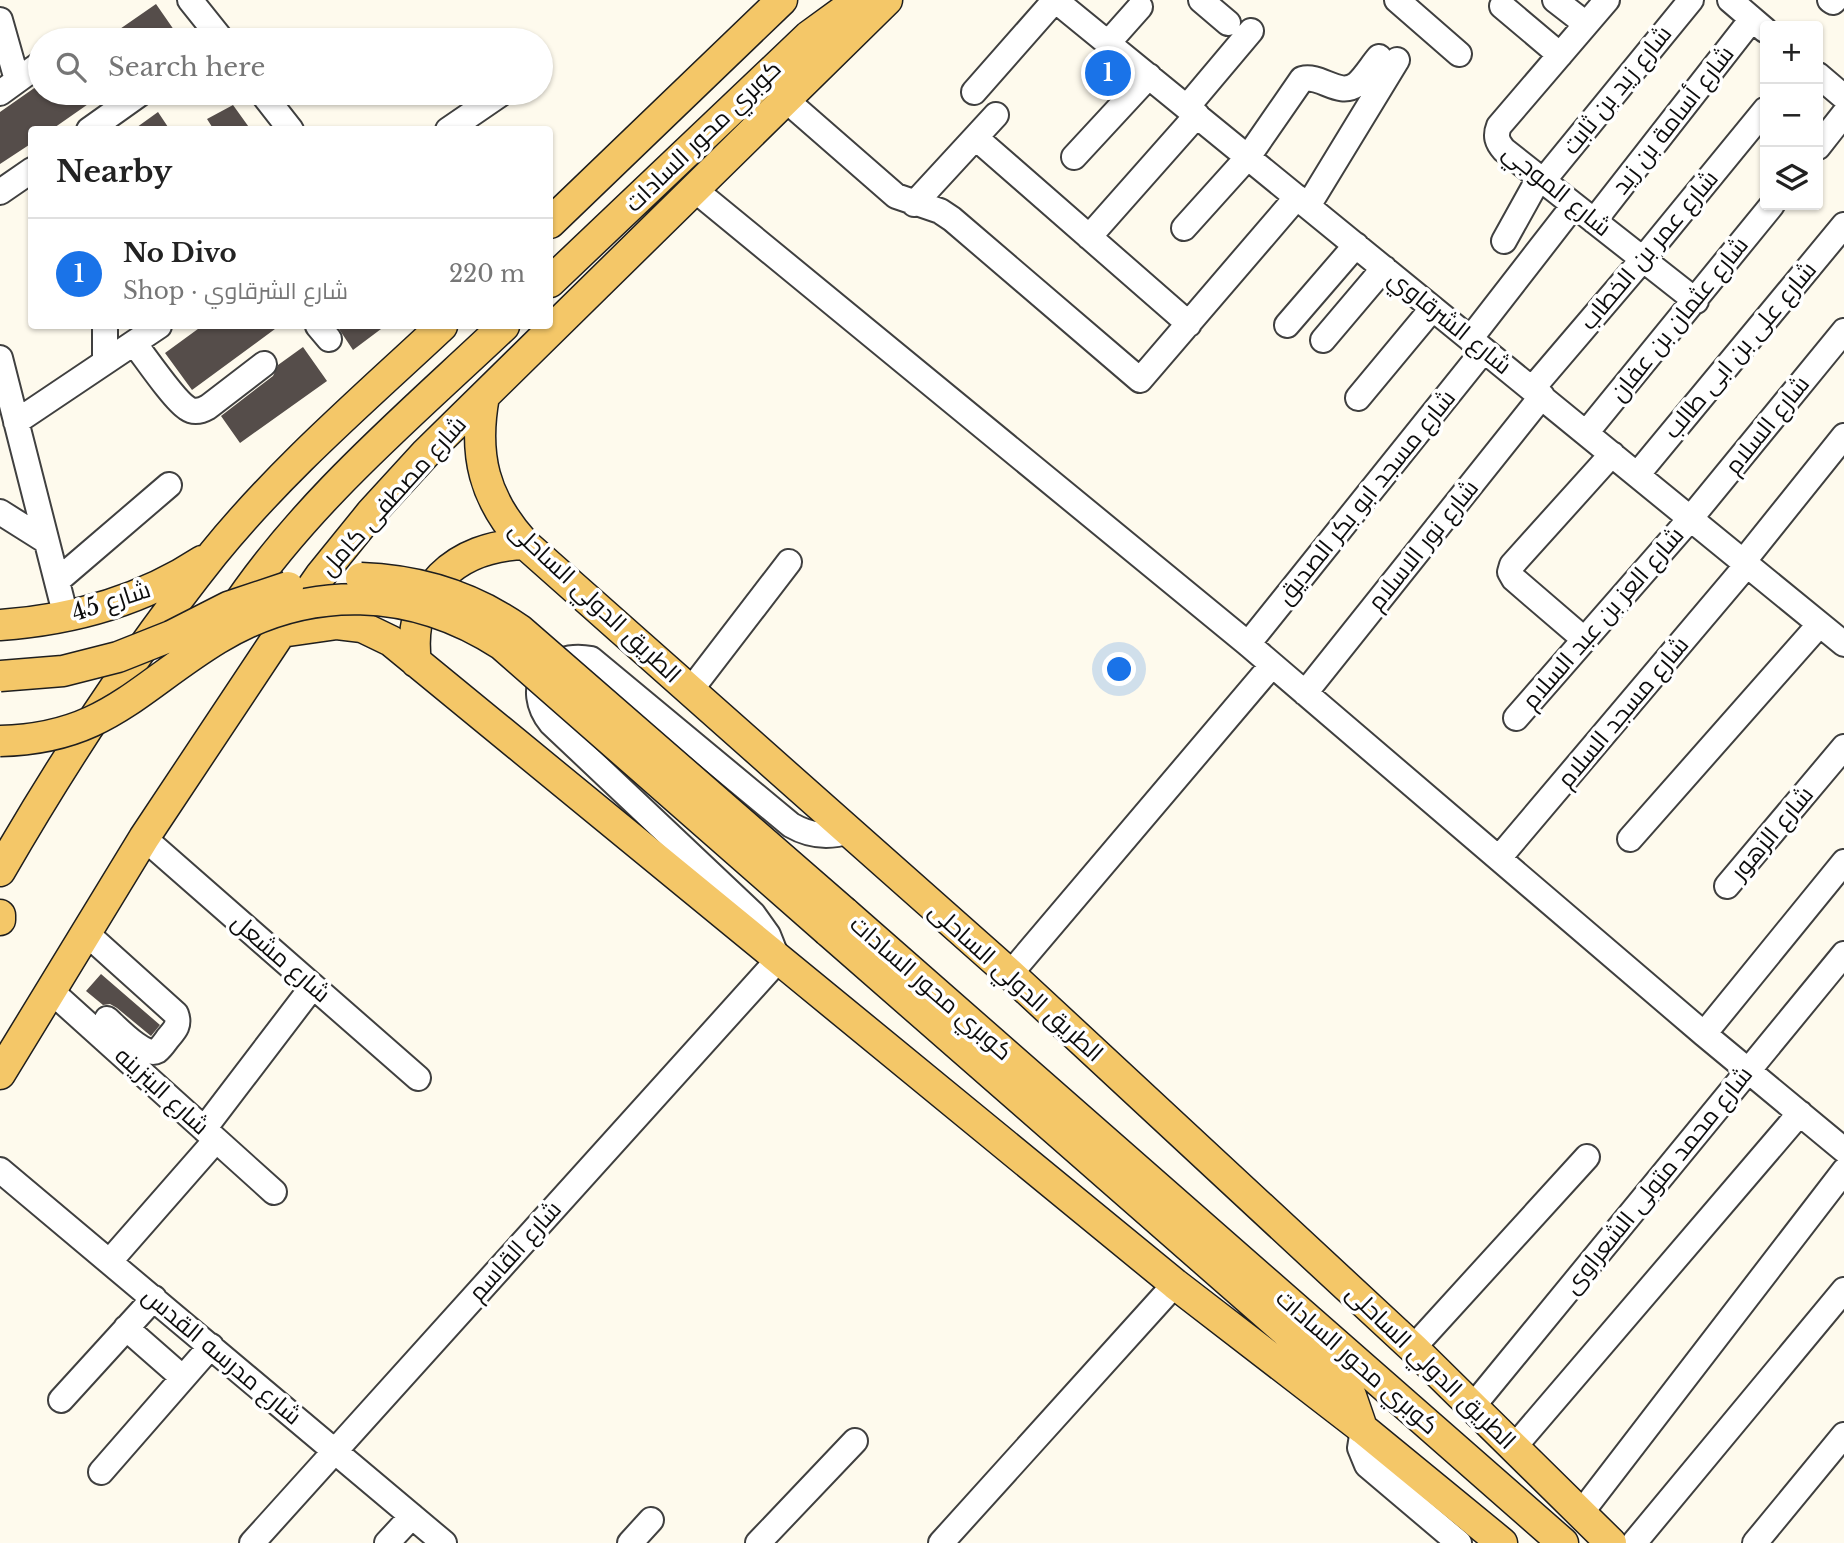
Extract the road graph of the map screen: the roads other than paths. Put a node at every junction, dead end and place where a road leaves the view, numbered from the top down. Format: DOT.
graph roads {
  1 [pos="190,0"];
  2 [pos="782,0"];
  3 [pos="865,0"];
  4 [pos="887,0"];
  5 [pos="1055,0"];
  6 [pos="1201,0"];
  7 [pos="1397,0"];
  8 [pos="1555,0"];
  9 [pos="1607,0"];
  10 [pos="1691,0"];
  11 [pos="1730,0"];
  12 [pos="1502,6"];
  13 [pos="1140,7"];
  14 [pos="0,20"];
  15 [pos="1586,24"];
  16 [pos="1759,25"];
  17 [pos="211,28"];
  18 [pos="1108,43"];
  19 [pos="1459,54"];
  20 [pos="1560,55"];
  21 [pos="28,73"];
  22 [pos="1149,76"];
  23 [pos="1823,79"];
  24 [pos="9,87"];
  25 [pos="974,92"];
  26 [pos="1844,97"];
  27 [pos="786,100"];
  28 [pos="124,105"];
  29 [pos="271,105"];
  30 [pos="484,105"];
  31 [pos="1192,111"];
  32 [pos="1844,114"];
  33 [pos="996,115"];
  34 [pos="1760,116"];
  35 [pos="95,126"];
  36 [pos="288,126"];
  37 [pos="454,126"];
  38 [pos="976,138"];
  39 [pos="1823,141"];
  40 [pos="1074,157"];
  41 [pos="1248,157"];
  42 [pos="28,173"];
  43 [pos="1541,179"];
  44 [pos="695,190"];
  45 [pos="0,192"];
  46 [pos="1303,202"];
  47 [pos="914,204"];
  48 [pos="1574,205"];
  49 [pos="1768,210"];
  50 [pos="553,220"];
  51 [pos="1594,221"];
  52 [pos="1844,225"];
  53 [pos="1184,228"];
  54 [pos="1089,237"];
  55 [pos="1504,241"];
  56 [pos="1356,246"];
  57 [pos="1643,259"];
  58 [pos="1384,268"];
  59 [pos="553,279"];
  60 [pos="1696,301"];
  61 [pos="1432,309"];
  62 [pos="1189,324"];
  63 [pos="1287,325"];
  64 [pos="105,329"];
  65 [pos="155,329"];
  66 [pos="439,329"];
  67 [pos="501,329"];
  68 [pos="553,329"];
  69 [pos="553,329"];
  70 [pos="1844,331"];
  71 [pos="1323,340"];
  72 [pos="134,343"];
  73 [pos="1477,344"];
  74 [pos="0,358"];
  75 [pos="105,362"];
  76 [pos="264,365"];
  77 [pos="1537,393"];
  78 [pos="484,396"];
  79 [pos="1358,398"];
  80 [pos="16,422"];
  81 [pos="1586,433"];
  82 [pos="1844,436"];
  83 [pos="1612,454"];
  84 [pos="1637,475"];
  85 [pos="170,485"];
  86 [pos="0,512"];
  87 [pos="1690,519"];
  88 [pos="46,541"];
  89 [pos="525,544"];
  90 [pos="214,554"];
  91 [pos="789,562"];
  92 [pos="1745,564"];
  93 [pos="57,581"];
  94 [pos="66,617"];
  95 [pos="0,625"];
  96 [pos="1819,625"];
  97 [pos="281,632"];
  98 [pos="1585,639"];
  99 [pos="215,640"];
  100 [pos="1248,644"];
  101 [pos="1844,644"];
  102 [pos="416,662"];
  103 [pos="1272,665"];
  104 [pos="0,676"];
  105 [pos="690,691"];
  106 [pos="1305,693"];
  107 [pos="635,694"];
  108 [pos="1516,718"];
  109 [pos="0,741"];
  110 [pos="1844,747"];
  111 [pos="707,754"];
  112 [pos="585,755"];
  113 [pos="763,801"];
  114 [pos="653,819"];
  115 [pos="849,831"];
  116 [pos="144,838"];
  117 [pos="1630,839"];
  118 [pos="1499,858"];
  119 [pos="1844,862"];
  120 [pos="703,866"];
  121 [pos="0,871"];
  122 [pos="1727,886"];
  123 [pos="836,921"];
  124 [pos="86,933"];
  125 [pos="1844,954"];
  126 [pos="778,960"];
  127 [pos="1010,974"];
  128 [pos="55,984"];
  129 [pos="313,986"];
  130 [pos="1704,1034"];
  131 [pos="1748,1070"];
  132 [pos="0,1074"];
  133 [pos="418,1078"];
  134 [pos="1800,1114"];
  135 [pos="210,1134"];
  136 [pos="1844,1150"];
  137 [pos="1587,1157"];
  138 [pos="0,1170"];
  139 [pos="1844,1171"];
  140 [pos="274,1192"];
  141 [pos="110,1261"];
  142 [pos="1175,1283"];
  143 [pos="1844,1290"];
  144 [pos="154,1298"];
  145 [pos="126,1328"];
  146 [pos="211,1346"];
  147 [pos="1413,1348"];
  148 [pos="183,1378"];
  149 [pos="61,1400"];
  150 [pos="1473,1406"];
  151 [pos="1363,1429"];
  152 [pos="1844,1435"];
  153 [pos="855,1441"];
  154 [pos="1515,1446"];
  155 [pos="335,1451"];
  156 [pos="101,1472"];
  157 [pos="1581,1513"];
  158 [pos="412,1516"];
  159 [pos="651,1520"];
  160 [pos="1755,1542"];
  161 [pos="252,1543"];
  162 [pos="387,1543"];
  163 [pos="444,1543"];
  164 [pos="630,1543"];
  165 [pos="758,1543"];
  166 [pos="941,1543"];
  167 [pos="1460,1543"];
  168 [pos="1502,1543"];
  169 [pos="1563,1543"];
  170 [pos="1611,1543"];
  171 [pos="1634,1543"];
  1 -- 17 [label="street"];
  2 -- 50 [label="main road"];
  3 -- 59 [label="main road, كوبري محور السادات"];
  4 -- 27 [label="main road, شارع مصطفى كامل"];
  5 -- 18 [label="street, شارع الشرقاوي"];
  5 -- 25 [label="street"];
  6 -- 31 [label="street"];
  7 -- 19 [label="street"];
  8 -- 15 [label="street"];
  9 -- 15 [label="street"];
  10 -- 43 [label="street, شارع زيد بن ثابت"];
  11 -- 16 [label="street"];
  12 -- 20 [label="street"];
  13 -- 18 [label="street"];
  14 -- 24 [label="street"];
  15 -- 20 [label="street"];
  16 -- 51 [label="street, شارع أسامة بن زيد"];
  18 -- 22 [label="street, شارع الشرقاوي"];
  20 -- 43 [label="street, شارع الموجي"];
  21 -- 24 [label="street"];
  22 -- 31 [label="street, شارع الشرقاوي"];
  22 -- 40 [label="street"];
  23 -- 26 [label="street"];
  27 -- 44 [label="main road, شارع مصطفى كامل"];
  27 -- 47 [label="street"];
  28 -- 35 [label="street"];
  29 -- 36 [label="street"];
  30 -- 37 [label="street"];
  31 -- 41 [label="street, شارع الشرقاوي"];
  31 -- 54 [label="street"];
  32 -- 39 [label="street"];
  33 -- 38 [label="street"];
  34 -- 57 [label="street, شارع عمر بن الخطاب"];
  38 -- 47 [label="street"];
  38 -- 54 [label="street"];
  41 -- 46 [label="street, شارع الشرقاوي"];
  41 -- 46 [label="street"];
  41 -- 53 [label="street"];
  42 -- 45 [label="street"];
  43 -- 48 [label="street, شارع الموجي"];
  43 -- 55 [label="street, شارع زيد بن ثابت"];
  44 -- 69 [label="main road, شارع مصطفى كامل"];
  44 -- 100 [label="street"];
  46 -- 56 [label="street, شارع الشرقاوي"];
  46 -- 62 [label="street"];
  47 -- 62 [label="street"];
  48 -- 51 [label="street, شارع الموجي"];
  48 -- 73 [label="street, شارع مسجد ابو بكر الصديق"];
  49 -- 60 [label="street, شارع عثمان بن عفان"];
  51 -- 57 [label="street, شارع الموجي"];
  52 -- 84 [label="street, شارع على بن ابى طالب"];
  54 -- 62 [label="street"];
  56 -- 58 [label="street, شارع الشرقاوي"];
  56 -- 63 [label="street"];
  57 -- 60 [label="street, شارع الموجي"];
  57 -- 77 [label="street, شارع عمر بن الخطاب"];
  58 -- 61 [label="street, شارع الشرقاوي"];
  58 -- 71 [label="street"];
  60 -- 81 [label="street, شارع عثمان بن عفان"];
  61 -- 73 [label="street, شارع الشرقاوي"];
  61 -- 79 [label="street"];
  64 -- 75 [label="street"];
  65 -- 72 [label="street"];
  66 -- 90 [label="main road"];
  67 -- 99 [label="main road, كوبري محور السادات, bridge"];
  68 -- 78 [label="main road, شارع مصطفى كامل"];
  70 -- 87 [label="street, شارع السلام"];
  72 -- 75 [label="street"];
  72 -- 76 [label="street"];
  73 -- 77 [label="street, شارع الشرقاوي"];
  73 -- 100 [label="street, شارع مسجد ابو بكر الصديق"];
  74 -- 80 [label="street"];
  75 -- 80 [label="street"];
  77 -- 81 [label="street, شارع الشرقاوي"];
  77 -- 106 [label="street, شارع نور الاسلام"];
  78 -- 89 [label="main road, الطريق الدولي الساحلى"];
  78 -- 97 [label="main road, شارع مصطفى كامل"];
  80 -- 88 [label="street"];
  81 -- 83 [label="street, شارع الشرقاوي"];
  82 -- 92 [label="street, شارع مسجد السلام"];
  83 -- 84 [label="street, شارع الشرقاوي"];
  83 -- 98 [label="street"];
  84 -- 87 [label="street, شارع الشرقاوي"];
  85 -- 93 [label="street"];
  86 -- 88 [label="street"];
  87 -- 92 [label="street, شارع الشرقاوي"];
  87 -- 98 [label="street, شارع العز بن عبد السلام"];
  88 -- 93 [label="street"];
  89 -- 102 [label="main road"];
  89 -- 105 [label="main road, الطريق الدولي الساحلى"];
  90 -- 94 [label="main road, شارع 45"];
  90 -- 121 [label="main road"];
  91 -- 105 [label="street"];
  92 -- 96 [label="street, شارع الشرقاوي"];
  92 -- 118 [label="street, شارع مسجد السلام"];
  93 -- 94 [label="street"];
  94 -- 95 [label="main road, شارع 45"];
  96 -- 101 [label="street, شارع الشرقاوي"];
  96 -- 117 [label="street"];
  97 -- 102 [label="main road"];
  97 -- 116 [label="main road, شارع مصطفى كامل"];
  98 -- 108 [label="street, شارع العز بن عبد السلام"];
  99 -- 109 [label="main road, كوبري محور السادات, bridge"];
  99 -- 123 [label="main road, كوبري محور السادات, bridge"];
  100 -- 103 [label="street"];
  102 -- 126 [label="main road"];
  103 -- 106 [label="street"];
  103 -- 127 [label="street"];
  104 -- 123 [label="main road, كوبري محور السادات, bridge"];
  105 -- 115 [label="main road, الطريق الدولي الساحلى"];
  106 -- 118 [label="street"];
  107 -- 111 [label="street"];
  107 -- 112 [label="street"];
  107 -- 112 [label="street"];
  110 -- 122 [label="street, شارع الزهور"];
  111 -- 113 [label="street"];
  111 -- 114 [label="street"];
  112 -- 114 [label="street"];
  113 -- 115 [label="street"];
  113 -- 120 [label="street"];
  114 -- 120 [label="street"];
  115 -- 127 [label="main road, الطريق الدولي الساحلى"];
  116 -- 124 [label="main road, شارع مصطفى كامل"];
  116 -- 129 [label="street, شارع مشعل"];
  118 -- 130 [label="street"];
  119 -- 130 [label="street"];
  120 -- 126 [label="street"];
  123 -- 151 [label="main road, كوبري محور السادات"];
  123 -- 169 [label="main road, كوبري محور السادات"];
  124 -- 128 [label="main road, شارع مصطفى كامل"];
  124 -- 128 [label="street"];
  125 -- 131 [label="street, شارع محمد متولى الشعراوى"];
  126 -- 142 [label="main road"];
  126 -- 155 [label="street, شارع القاسم"];
  127 -- 147 [label="main road, الطريق الدولي الساحلى"];
  128 -- 132 [label="main road, شارع مصطفى كامل"];
  128 -- 135 [label="street, شارع البنزينه"];
  129 -- 133 [label="street, شارع مشعل"];
  129 -- 135 [label="street"];
  130 -- 131 [label="street"];
  131 -- 134 [label="street"];
  131 -- 150 [label="street, شارع محمد متولى الشعراوى"];
  134 -- 136 [label="street"];
  134 -- 154 [label="street"];
  135 -- 140 [label="street, شارع البنزينه"];
  135 -- 141 [label="street"];
  137 -- 147 [label="street"];
  138 -- 141 [label="street, شارع مدرسه القدس"];
  139 -- 157 [label="street"];
  141 -- 144 [label="street, شارع مدرسه القدس"];
  142 -- 151 [label="main road"];
  142 -- 166 [label="street"];
  143 -- 171 [label="street"];
  144 -- 145 [label="street"];
  144 -- 146 [label="street, شارع مدرسه القدس"];
  145 -- 148 [label="street"];
  145 -- 149 [label="street"];
  146 -- 148 [label="street"];
  146 -- 155 [label="street, شارع مدرسه القدس"];
  147 -- 150 [label="main road, الطريق الدولي الساحلى"];
  148 -- 156 [label="street"];
  150 -- 154 [label="main road, الطريق الدولي الساحلى"];
  151 -- 167 [label="street"];
  151 -- 168 [label="main road"];
  152 -- 160 [label="street"];
  153 -- 165 [label="street"];
  154 -- 157 [label="main road, الطريق الدولي الساحلى"];
  155 -- 158 [label="street, شارع مدرسه القدس"];
  155 -- 161 [label="street, شارع القاسم"];
  157 -- 170 [label="main road, الطريق الدولي الساحلى"];
  158 -- 162 [label="street"];
  158 -- 163 [label="street, شارع مدرسه القدس"];
  159 -- 164 [label="street"];
}
